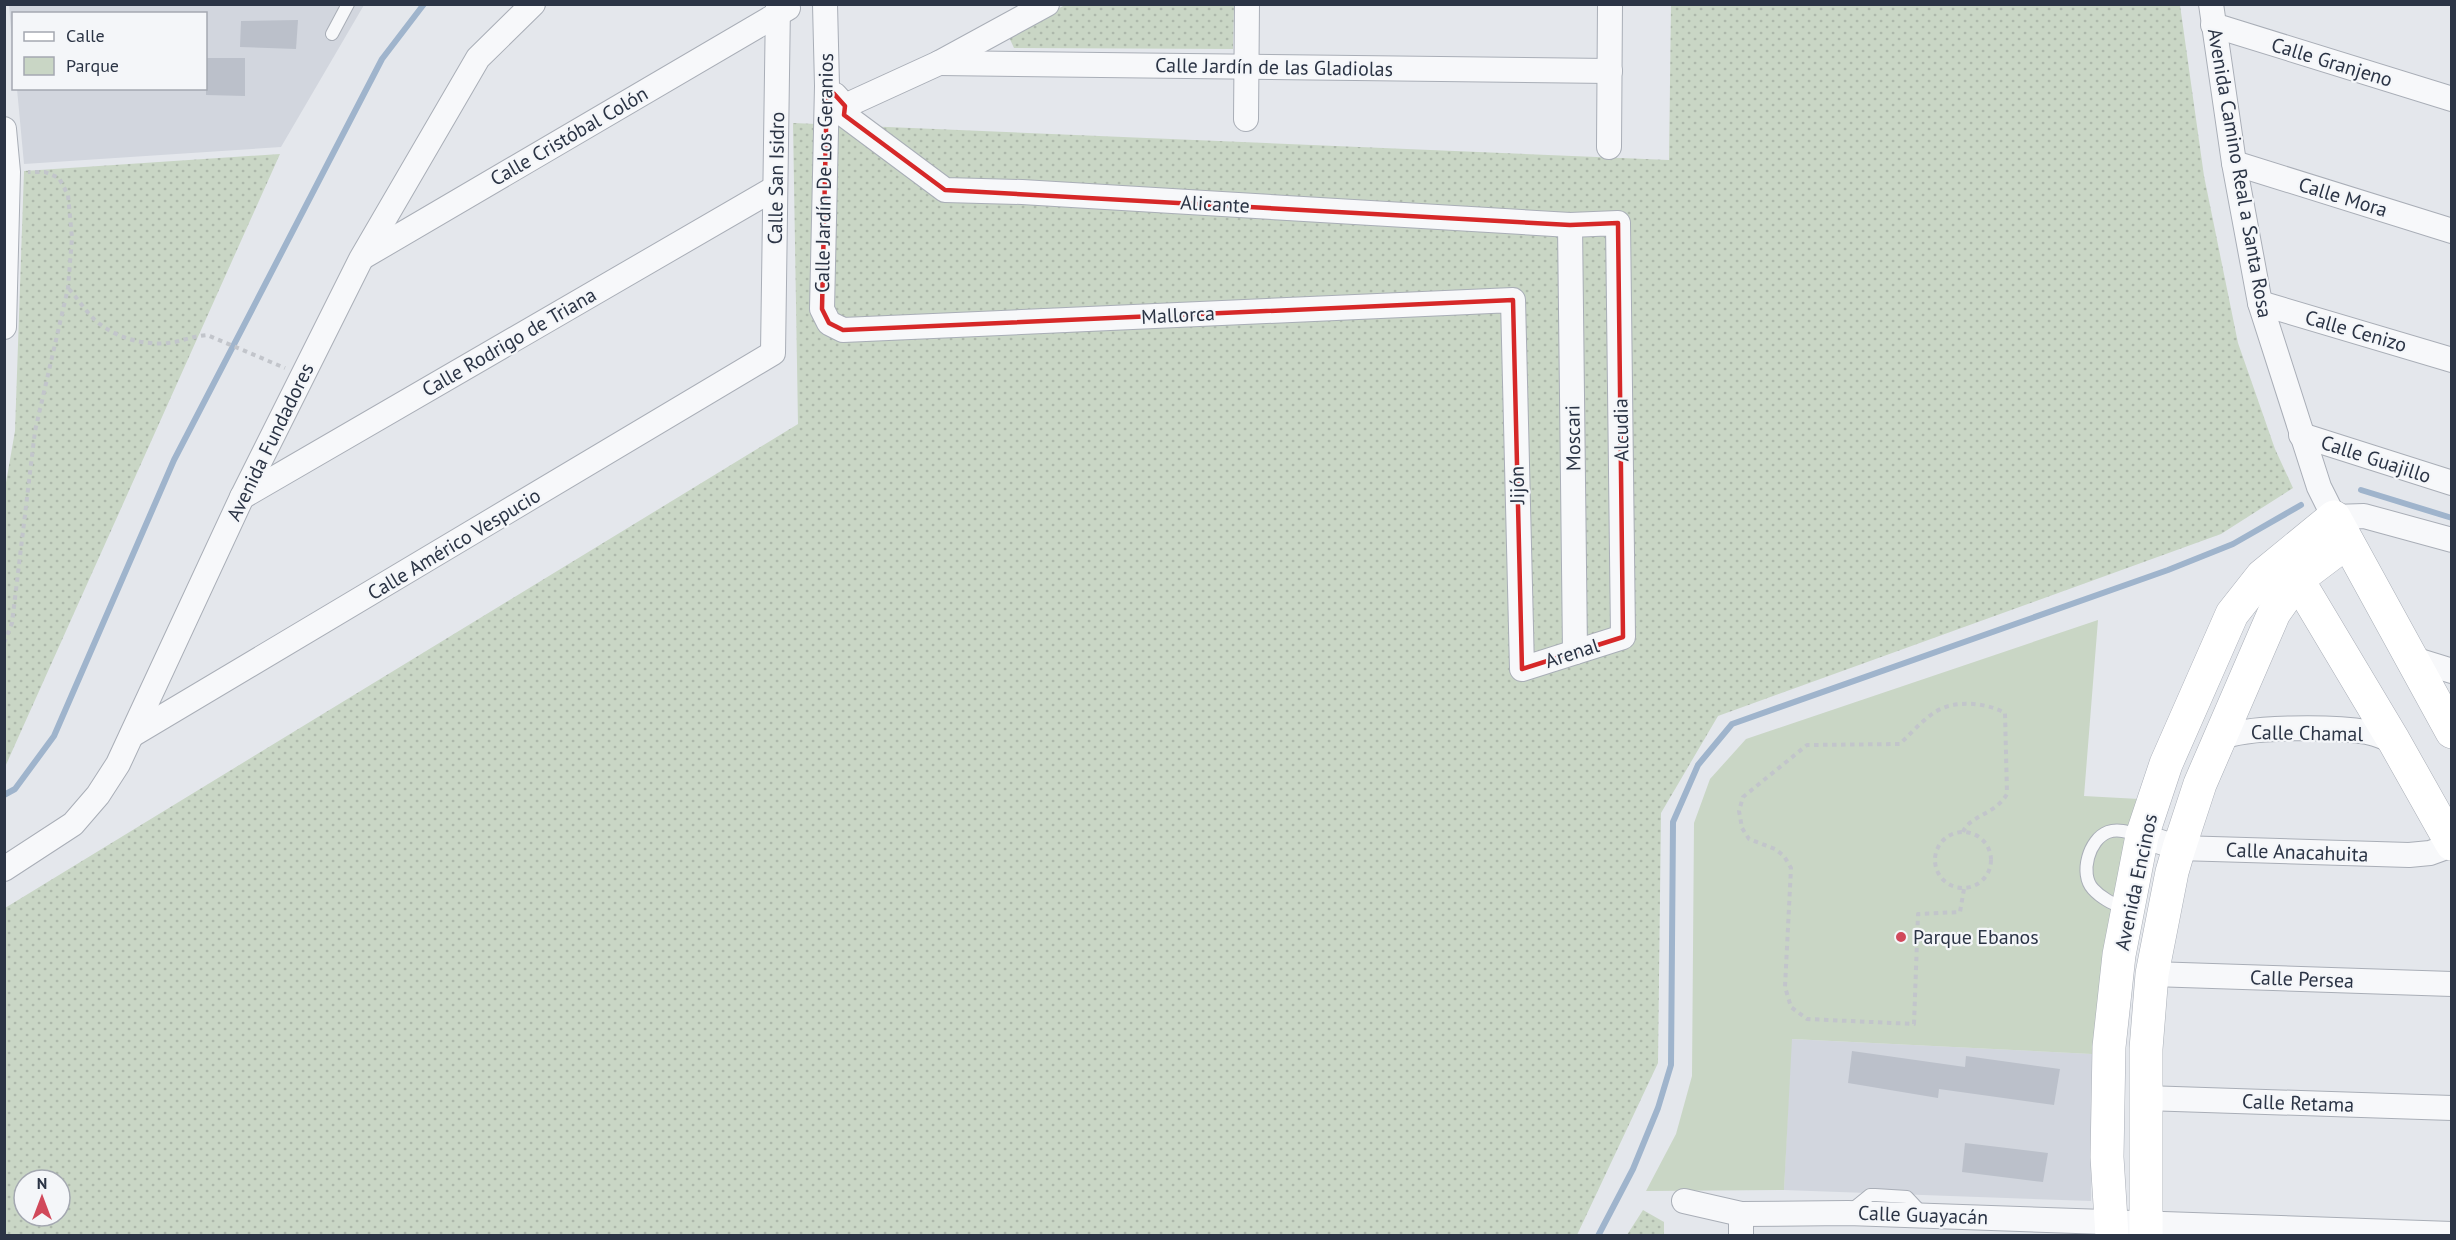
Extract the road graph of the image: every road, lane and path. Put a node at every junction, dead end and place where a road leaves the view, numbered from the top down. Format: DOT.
graph roads {
  1 [pos="348,4"];
  2 [pos="533,4"];
  3 [pos="825,4"];
  4 [pos="1047,4"];
  5 [pos="1247,4"];
  6 [pos="1610,4"];
  7 [pos="783,8"];
  8 [pos="2212,15"];
  9 [pos="332,34"];
  10 [pos="939,63"];
  11 [pos="1246,66"];
  12 [pos="1610,71"];
  13 [pos="827,86"];
  14 [pos="2451,99"];
  15 [pos="845,106"];
  16 [pos="1246,119"];
  17 [pos="4,129"];
  18 [pos="1609,147"];
  19 [pos="2234,163"];
  20 [pos="6,172"];
  21 [pos="776,188"];
  22 [pos="1618,223"];
  23 [pos="1570,225"];
  24 [pos="2451,231"];
  25 [pos="361,259"];
  26 [pos="68,288"];
  27 [pos="1513,300"];
  28 [pos="5,302"];
  29 [pos="2260,303"];
  30 [pos="4,327"];
  31 [pos="843,330"];
  32 [pos="774,351"];
  33 [pos="266,358"];
  34 [pos="2451,360"];
  35 [pos="2301,435"];
  36 [pos="2451,483"];
  37 [pos="242,497"];
  38 [pos="2348,525"];
  39 [pos="2451,540"];
  40 [pos="2291,569"];
  41 [pos="1623,637"];
  42 [pos="4,643"];
  43 [pos="1575,652"];
  44 [pos="2410,658"];
  45 [pos="1522,669"];
  46 [pos="2451,671"];
  47 [pos="2451,732"];
  48 [pos="132,735"];
  49 [pos="2219,739"];
  50 [pos="2394,741"];
  51 [pos="1963,832"];
  52 [pos="2142,837"];
  53 [pos="2451,844"];
  54 [pos="2179,848"];
  55 [pos="4,869"];
  56 [pos="1964,889"];
  57 [pos="2127,910"];
  58 [pos="2152,974"];
  59 [pos="2451,984"];
  60 [pos="2145,1098"];
  61 [pos="2451,1108"];
  62 [pos="1684,1201"];
  63 [pos="1741,1225"];
  64 [pos="2111,1229"];
  65 [pos="2145,1229"];
  66 [pos="2451,1234"];
  1 -- 9 [label="lane"];
  2 -- 25 [label="street, Avenida Fundadores"];
  3 -- 13 [label="street, Calle Jardín De Los Geranios"];
  4 -- 10 [label="street"];
  5 -- 11 [label="street"];
  6 -- 12 [label="street"];
  7 -- 21 [label="street, Calle San Isidro"];
  7 -- 25 [label="street, Calle Cristóbal Colón"];
  8 -- 14 [label="street, Calle Granjeno"];
  8 -- 19 [label="street, Avenida Camino Real a Santa Rosa"];
  10 -- 11 [label="street, Calle Jardín de las Gladiolas"];
  10 -- 15 [label="street"];
  11 -- 12 [label="street, Calle Jardín de las Gladiolas"];
  11 -- 16 [label="street"];
  12 -- 18 [label="street"];
  13 -- 15 [label="street, Alicante"];
  13 -- 31 [label="street, Calle Jardín De Los Geranios"];
  15 -- 23 [label="street, Alicante"];
  17 -- 20 [label="street"];
  19 -- 24 [label="street, Calle Mora"];
  19 -- 29 [label="street, Avenida Camino Real a Santa Rosa"];
  20 -- 26 [label="path"];
  20 -- 28 [label="street"];
  21 -- 32 [label="street, Calle San Isidro"];
  21 -- 37 [label="street, Calle Rodrigo de Triana"];
  22 -- 23 [label="street, Alicante"];
  22 -- 41 [label="street, Alcudia"];
  23 -- 43 [label="street, Moscari"];
  25 -- 37 [label="street, Avenida Fundadores"];
  26 -- 33 [label="path"];
  26 -- 42 [label="path"];
  27 -- 31 [label="street, Mallorca"];
  27 -- 45 [label="street, Jijón"];
  28 -- 30 [label="street"];
  29 -- 34 [label="street, Calle Cenizo"];
  29 -- 35 [label="street, Avenida Camino Real a Santa Rosa"];
  32 -- 48 [label="street, Calle Américo Vespucio"];
  35 -- 36 [label="street, Calle Guajillo"];
  35 -- 38 [label="street, Avenida Camino Real a Santa Rosa"];
  37 -- 48 [label="street, Avenida Fundadores"];
  38 -- 39 [label="street"];
  38 -- 40 [label="street, Avenida Encinos"];
  38 -- 44 [label="street, Avenida Camino Real a Santa Rosa"];
  40 -- 49 [label="street, Avenida Encinos"];
  40 -- 50 [label="street"];
  40 -- 52 [label="street, Avenida Encinos"];
  41 -- 43 [label="street, Arenal"];
  43 -- 45 [label="street, Arenal"];
  44 -- 46 [label="street"];
  44 -- 47 [label="street, Avenida Camino Real a Santa Rosa"];
  48 -- 55 [label="street, Avenida Fundadores"];
  49 -- 50 [label="street, Calle Chamal"];
  49 -- 54 [label="street, Avenida Encinos"];
  50 -- 53 [label="street"];
  51 -- 56 [label="path"];
  51 -- 56 [label="path"];
  51 -- 56 [label="path"];
  52 -- 54 [label="street, Calle Anacahuita"];
  52 -- 57 [label="street, Avenida Encinos"];
  52 -- 57 [label="lane"];
  53 -- 54 [label="street, Calle Anacahuita"];
  54 -- 58 [label="street, Avenida Encinos"];
  57 -- 64 [label="street, Avenida Encinos"];
  58 -- 59 [label="street, Calle Persea"];
  58 -- 60 [label="street, Avenida Encinos"];
  60 -- 61 [label="street, Calle Retama"];
  60 -- 65 [label="street, Avenida Encinos"];
  62 -- 63 [label="street, Calle Guayacán"];
  63 -- 64 [label="street, Calle Guayacán"];
  64 -- 65 [label="street, Calle Guayacán"];
  65 -- 66 [label="street, Calle Guayacán"];
}
